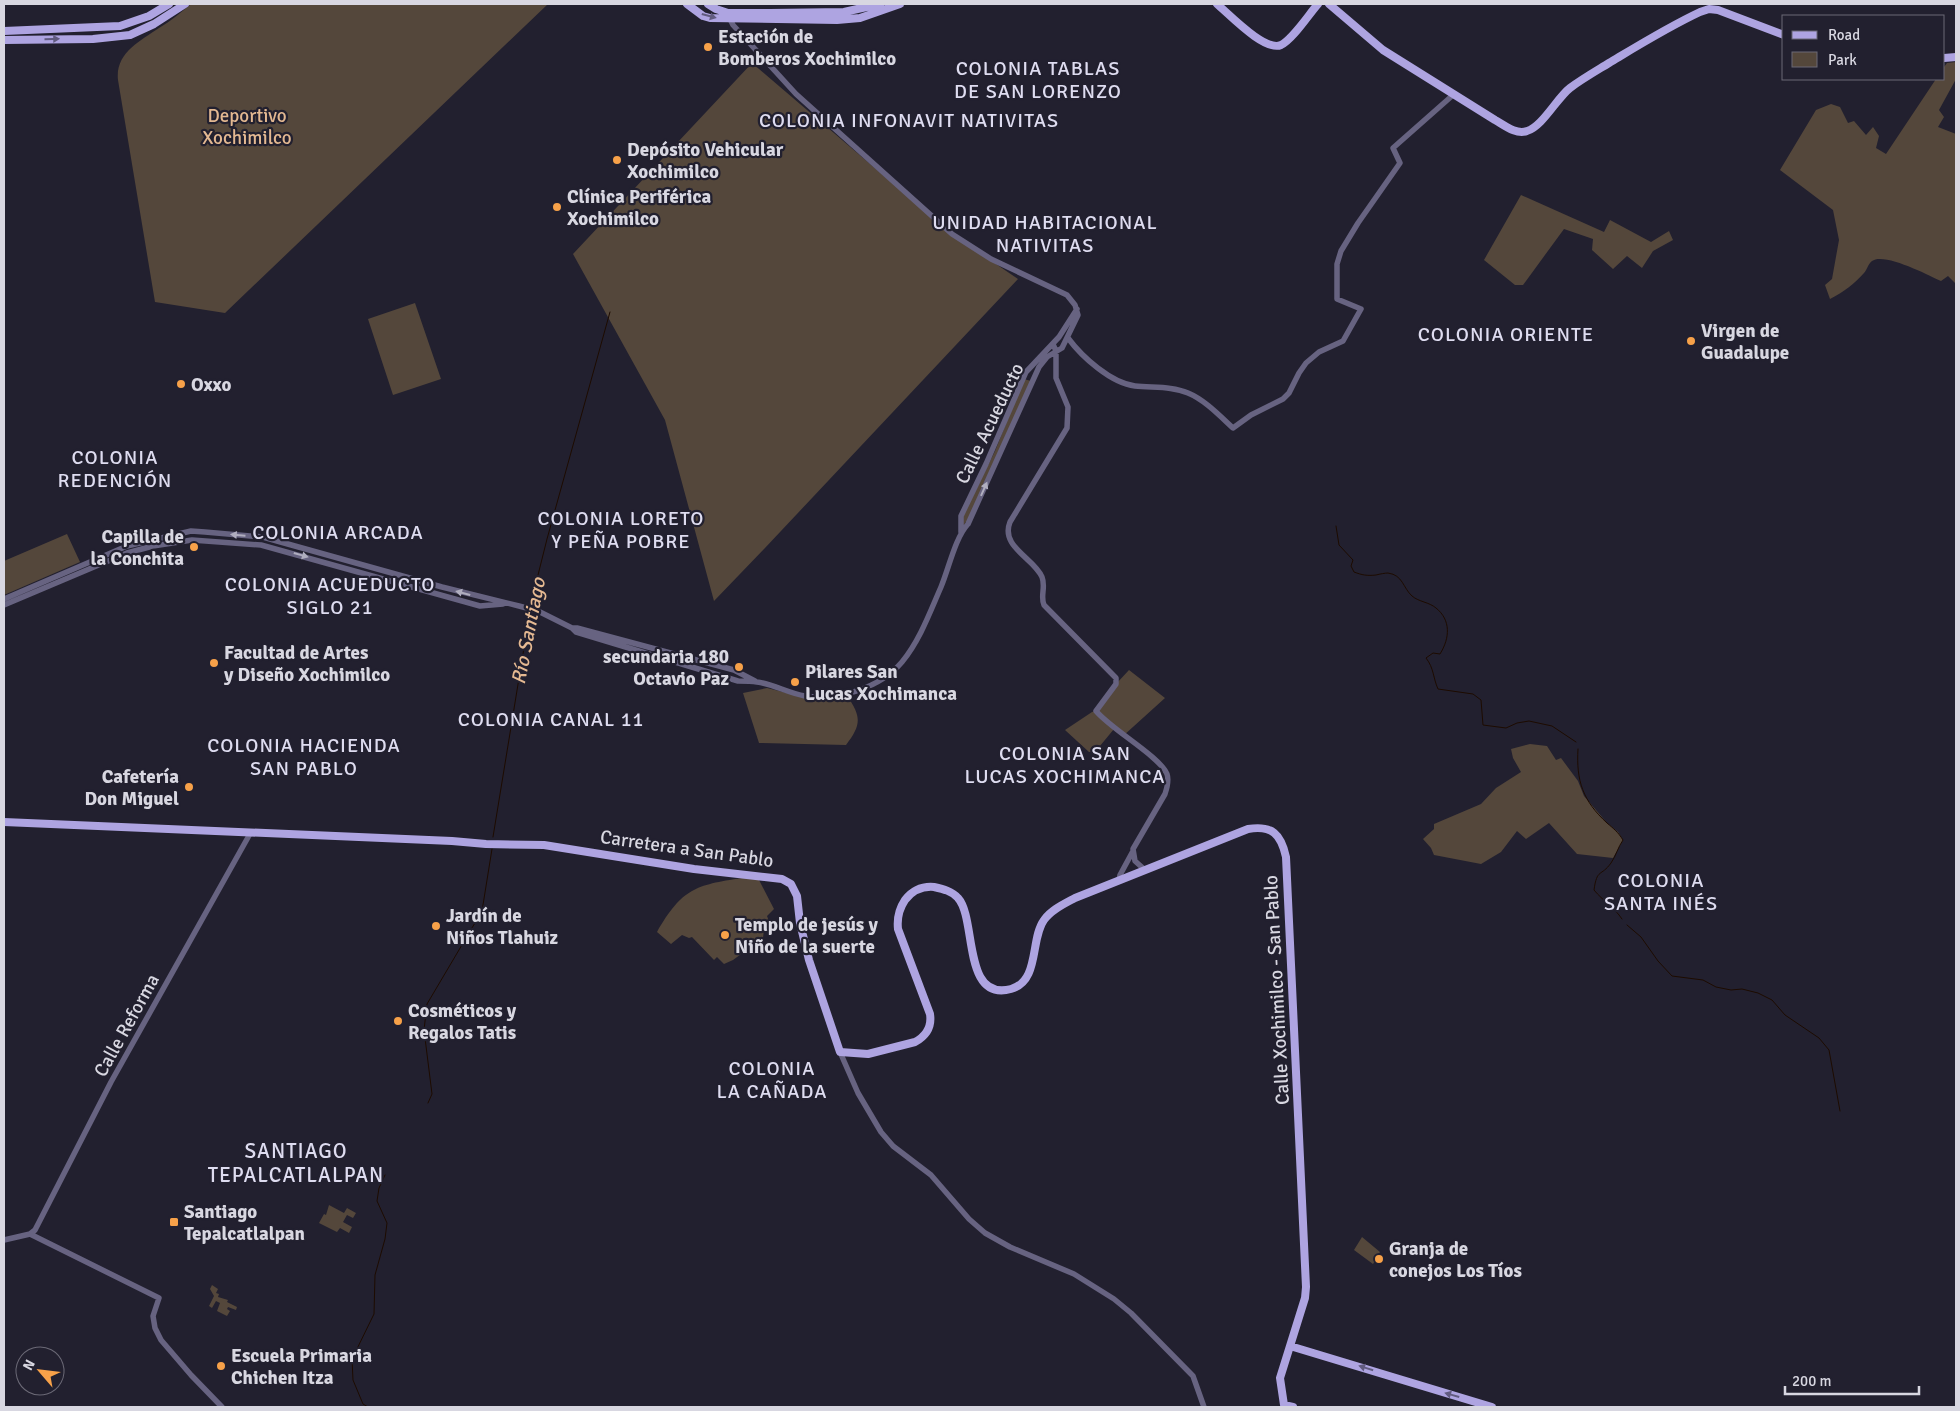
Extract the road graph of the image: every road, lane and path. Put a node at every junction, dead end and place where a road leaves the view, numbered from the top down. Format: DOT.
graph roads {
  1 [pos="169,4"];
  2 [pos="185,4"];
  3 [pos="687,4"];
  4 [pos="708,4"];
  5 [pos="880,4"];
  6 [pos="900,4"];
  7 [pos="1217,4"];
  8 [pos="1318,4"];
  9 [pos="1329,4"];
  10 [pos="732,16"];
  11 [pos="120,26"];
  12 [pos="4,31"];
  13 [pos="1782,34"];
  14 [pos="129,39"];
  15 [pos="4,40"];
  16 [pos="1453,95"];
  17 [pos="1069,328"];
  18 [pos="1068,338"];
  19 [pos="1053,344"];
  20 [pos="1074,346"];
  21 [pos="1059,349"];
  22 [pos="1024,376"];
  23 [pos="1033,378"];
  24 [pos="961,532"];
  25 [pos="177,538"];
  26 [pos="358,564"];
  27 [pos="356,571"];
  28 [pos="4,599"];
  29 [pos="510,604"];
  30 [pos="4,605"];
  31 [pos="4,822"];
  32 [pos="251,832"];
  33 [pos="1133,849"];
  34 [pos="1144,870"];
  35 [pos="1119,880"];
  36 [pos="840,1052"];
  37 [pos="30,1234"];
  38 [pos="4,1240"];
  39 [pos="1290,1346"];
  40 [pos="1287,1406"];
  41 [pos="222,1407"];
  42 [pos="1204,1407"];
  43 [pos="1492,1407"];
  1 -- 11 [label="main road"];
  2 -- 14 [label="main road"];
  3 -- 10 [label="main road, one-way"];
  4 -- 10 [label="main road"];
  5 -- 10 [label="main road"];
  6 -- 10 [label="main road"];
  7 -- 8 [label="main road"];
  9 -- 16 [label="main road"];
  10 -- 17 [label="street, Calle Acueducto"];
  11 -- 12 [label="main road"];
  11 -- 14 [label="main road"];
  13 -- 16 [label="main road"];
  15 -- 14 [label="main road, one-way"];
  16 -- 20 [label="street"];
  17 -- 18 [label="street, Calle Acueducto"];
  17 -- 19 [label="street, Calle Acueducto"];
  18 -- 20 [label="street"];
  18 -- 21 [label="street, Calle Acueducto"];
  19 -- 21 [label="street"];
  19 -- 22 [label="street, Calle Acueducto"];
  20 -- 21 [label="street"];
  21 -- 23 [label="street, Calle Acueducto"];
  21 -- 33 [label="street"];
  22 -- 23 [label="street"];
  22 -- 24 [label="street, Calle Acueducto"];
  24 -- 23 [label="street, Calle Acueducto, one-way"];
  24 -- 29 [label="street, Calle Acueducto"];
  26 -- 25 [label="street, Calle Acueducto, one-way"];
  25 -- 27 [label="street, Calle Acueducto, one-way"];
  25 -- 28 [label="street, Calle Acueducto"];
  25 -- 30 [label="street, Calle Acueducto"];
  26 -- 27 [label="street"];
  29 -- 26 [label="street, Calle Acueducto, one-way"];
  27 -- 29 [label="street, Calle Acueducto"];
  31 -- 32 [label="main road"];
  32 -- 36 [label="main road, Carretera a San Pablo"];
  32 -- 37 [label="street, Calle Reforma"];
  33 -- 34 [label="street"];
  33 -- 35 [label="street"];
  34 -- 35 [label="main road"];
  34 -- 39 [label="main road, Calle Xochimilco - San Pablo"];
  35 -- 36 [label="main road"];
  36 -- 42 [label="street"];
  37 -- 38 [label="street"];
  37 -- 41 [label="street"];
  39 -- 40 [label="main road, Calle Xochimilco - San Pablo"];
  43 -- 39 [label="main road, one-way"];
}
